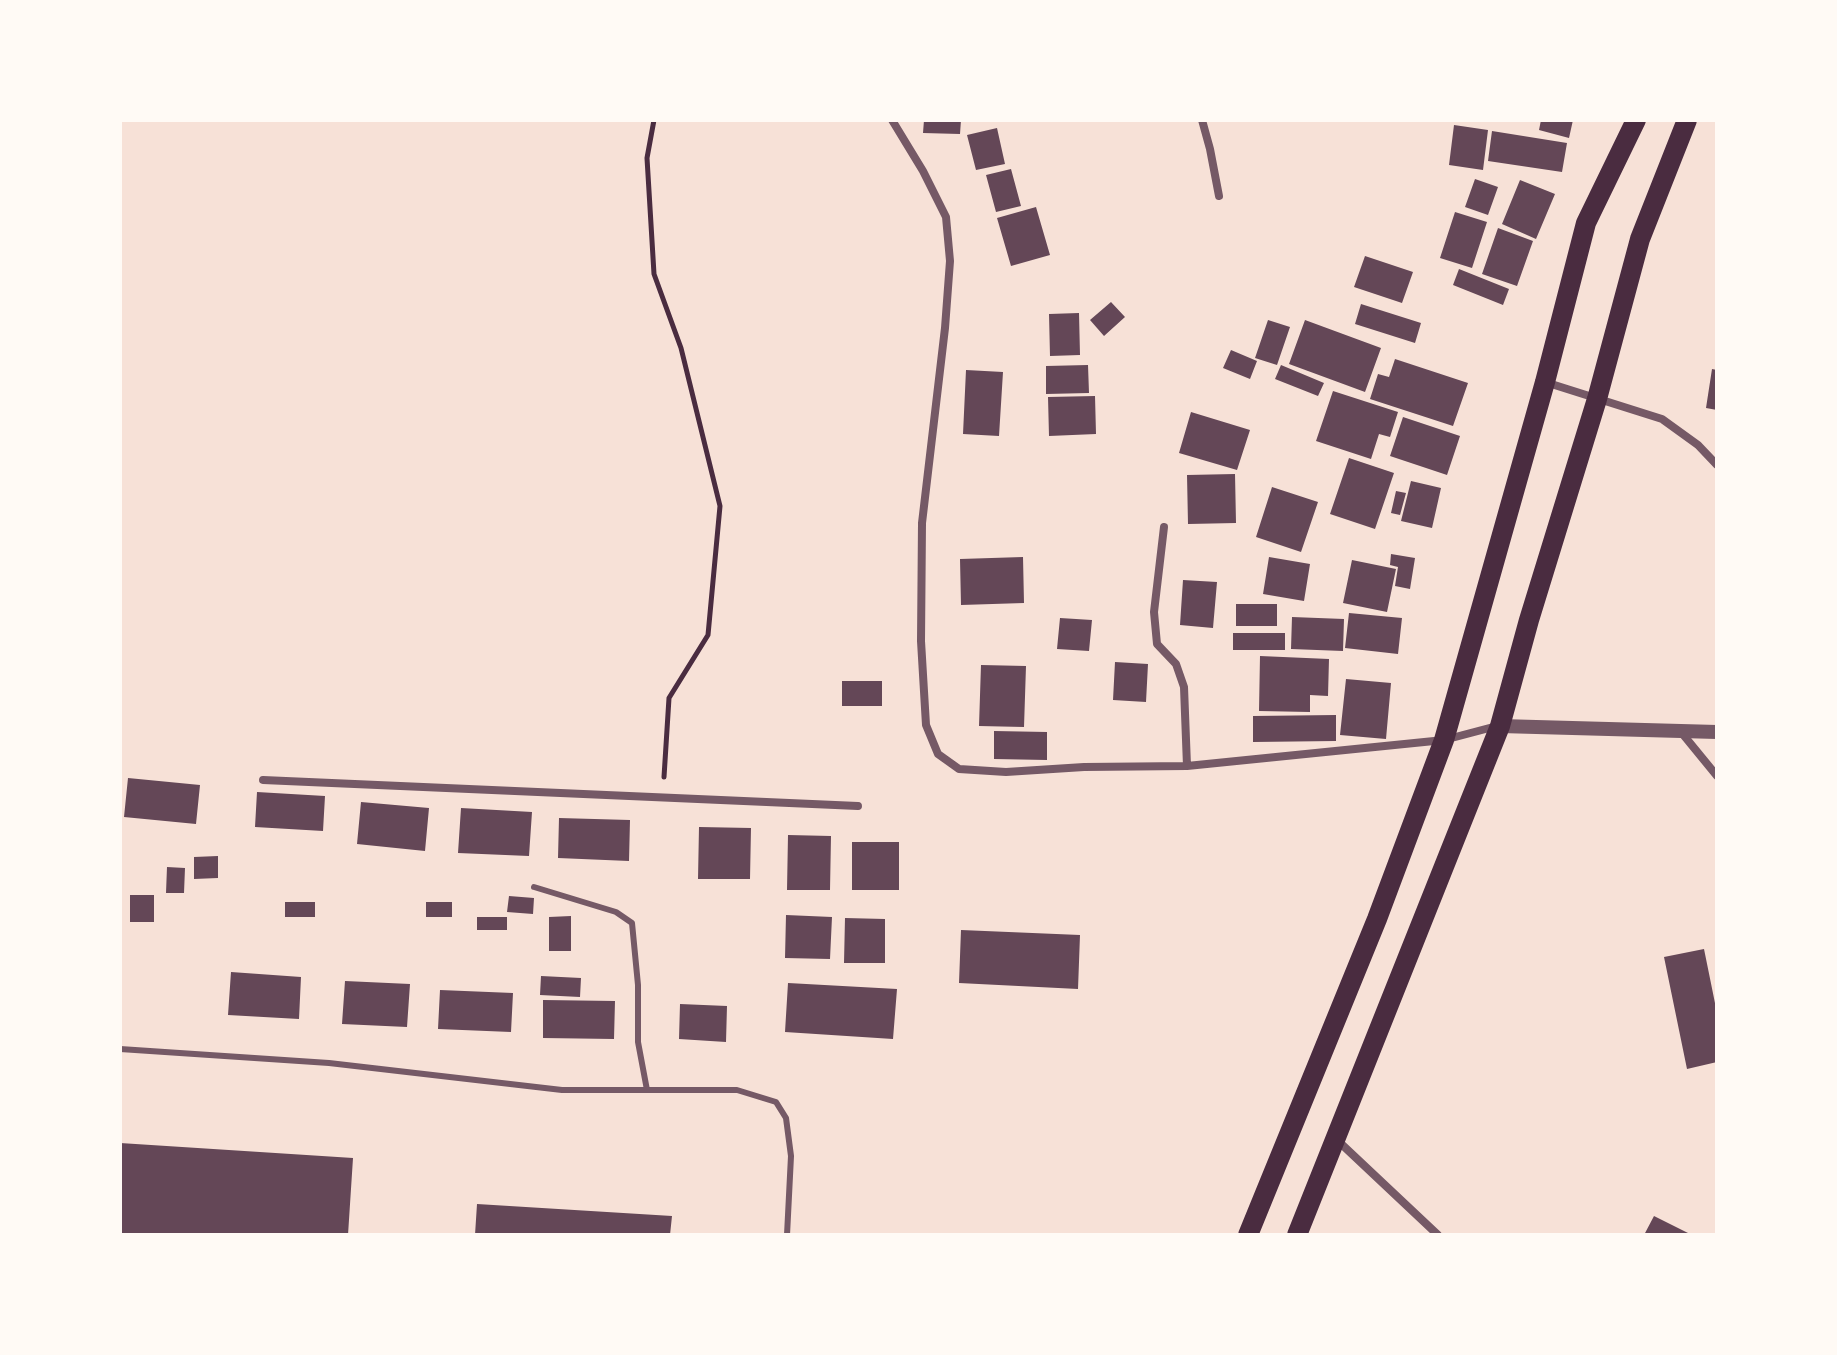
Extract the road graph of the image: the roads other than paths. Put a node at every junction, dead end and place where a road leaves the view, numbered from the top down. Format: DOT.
graph roads {
  1 [pos="892,120"];
  2 [pos="1202,120"];
  3 [pos="1636,120"];
  4 [pos="1687,120"];
  5 [pos="1219,196"];
  6 [pos="1545,382"];
  7 [pos="1597,399"];
  8 [pos="1717,465"];
  9 [pos="1164,527"];
  10 [pos="1500,726"];
  11 [pos="1681,731"];
  12 [pos="1717,732"];
  13 [pos="1444,740"];
  14 [pos="1187,766"];
  15 [pos="1717,776"];
  16 [pos="263,780"];
  17 [pos="858,806"];
  18 [pos="534,887"];
  19 [pos="120,1049"];
  20 [pos="647,1090"];
  21 [pos="1335,1139"];
  22 [pos="787,1235"];
  23 [pos="1248,1235"];
  24 [pos="1297,1235"];
  25 [pos="1438,1235"];
  1 -- 14 [label="street"];
  2 -- 5 [label="street"];
  3 -- 6 [label="main road"];
  4 -- 7 [label="main road"];
  6 -- 7 [label="street"];
  6 -- 13 [label="main road"];
  7 -- 8 [label="street"];
  7 -- 10 [label="main road"];
  9 -- 14 [label="street"];
  10 -- 11 [label="street"];
  10 -- 13 [label="street"];
  10 -- 21 [label="main road"];
  11 -- 12 [label="street"];
  11 -- 15 [label="street"];
  13 -- 14 [label="street"];
  13 -- 23 [label="main road"];
  16 -- 17 [label="street"];
  18 -- 20 [label="lane"];
  19 -- 20 [label="lane"];
  20 -- 22 [label="lane"];
  21 -- 24 [label="main road"];
  21 -- 25 [label="street"];
}
